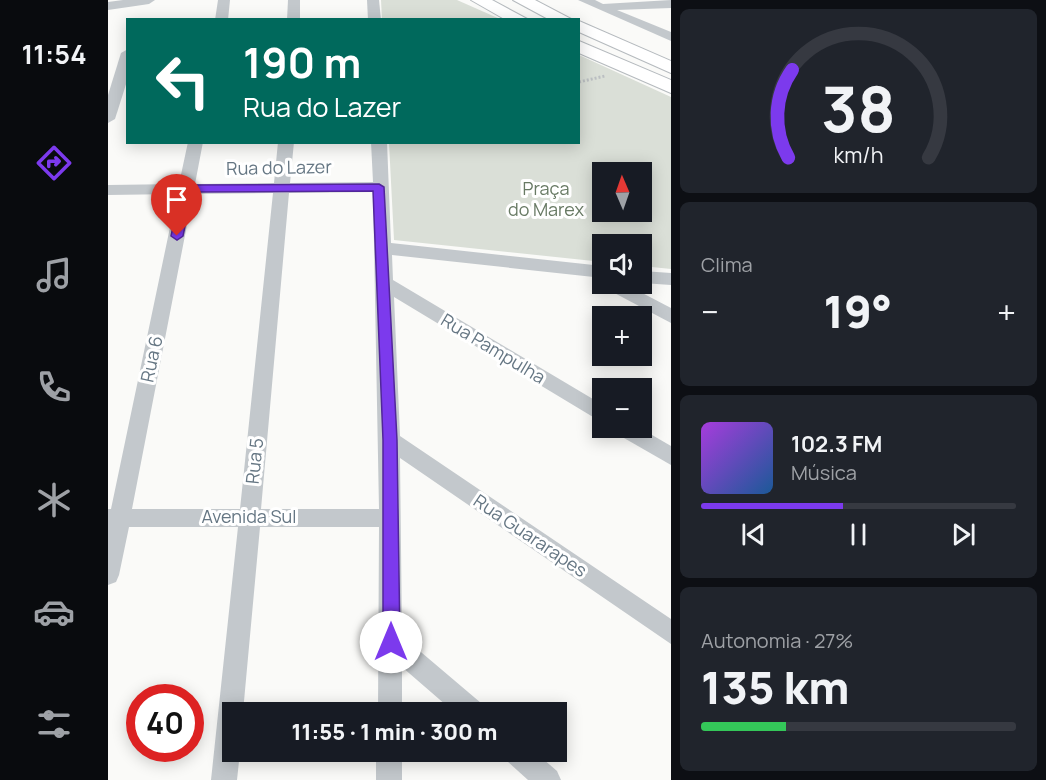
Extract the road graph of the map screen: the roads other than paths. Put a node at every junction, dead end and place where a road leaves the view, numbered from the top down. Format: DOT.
graph roads {
  1 [pos="224,0"];
  2 [pos="294,0"];
  3 [pos="373,0"];
  4 [pos="479,0"];
  5 [pos="521,0"];
  6 [pos="584,0"];
  7 [pos="146,1"];
  8 [pos="108,6"];
  9 [pos="599,6"];
  10 [pos="664,8"];
  11 [pos="622,15"];
  12 [pos="138,18"];
  13 [pos="220,18"];
  14 [pos="293,18"];
  15 [pos="375,18"];
  16 [pos="517,18"];
  17 [pos="561,18"];
  18 [pos="580,26"];
  19 [pos="671,37"];
  20 [pos="580,46"];
  21 [pos="126,60"];
  22 [pos="671,68"];
  23 [pos="671,87"];
  24 [pos="108,119"];
  25 [pos="196,144"];
  26 [pos="286,144"];
  27 [pos="379,144"];
  28 [pos="284,187"];
  29 [pos="379,187"];
  30 [pos="187,189"];
  31 [pos="108,190"];
  32 [pos="382,248"];
  33 [pos="592,271"];
  34 [pos="652,278"];
  35 [pos="671,279"];
  36 [pos="384,283"];
  37 [pos="630,294"];
  38 [pos="671,316"];
  39 [pos="592,408"];
  40 [pos="641,438"];
  41 [pos="390,440"];
  42 [pos="671,456"];
  43 [pos="249,516"];
  44 [pos="114,518"];
  45 [pos="391,518"];
  46 [pos="108,574"];
  47 [pos="671,633"];
  48 [pos="391,642"];
  49 [pos="390,702"];
  50 [pos="460,702"];
  51 [pos="389,762"];
  52 [pos="527,762"];
  53 [pos="224,780"];
  54 [pos="389,780"];
  55 [pos="548,780"];
  1 -- 13 [label="street"];
  2 -- 14 [label="street"];
  3 -- 15 [label="street"];
  4 -- 16 [label="main road"];
  5 -- 17 [label="main road"];
  6 -- 9 [label="street"];
  7 -- 8 [label="street"];
  7 -- 12 [label="street"];
  9 -- 10 [label="street"];
  9 -- 11 [label="street"];
  10 -- 11 [label="street"];
  11 -- 19 [label="street"];
  18 -- 22 [label="main road"];
  20 -- 23 [label="main road"];
  21 -- 24 [label="street"];
  25 -- 30 [label="street, Rua 6"];
  26 -- 28 [label="street, Rua 5"];
  27 -- 29 [label="street"];
  28 -- 29 [label="street, Rua do Lazer"];
  28 -- 30 [label="street, Rua do Lazer"];
  28 -- 43 [label="street, Rua 5"];
  29 -- 32 [label="street"];
  30 -- 31 [label="street, Rua do Lazer"];
  30 -- 44 [label="street, Rua 6"];
  32 -- 33 [label="street"];
  32 -- 36 [label="street"];
  34 -- 35 [label="street"];
  36 -- 39 [label="street, Rua Pampulha"];
  36 -- 41 [label="street"];
  37 -- 38 [label="street"];
  40 -- 42 [label="street"];
  41 -- 45 [label="street"];
  41 -- 47 [label="street, Rua Guararapes"];
  43 -- 44 [label="street, Avenida Sul"];
  43 -- 45 [label="street, Avenida Sul"];
  43 -- 53 [label="street, Rua 5"];
  44 -- 46 [label="street, Rua 6"];
  45 -- 48 [label="street"];
  48 -- 49 [label="street"];
  48 -- 50 [label="street"];
  51 -- 54 [label="street"];
  52 -- 55 [label="street"];
}
